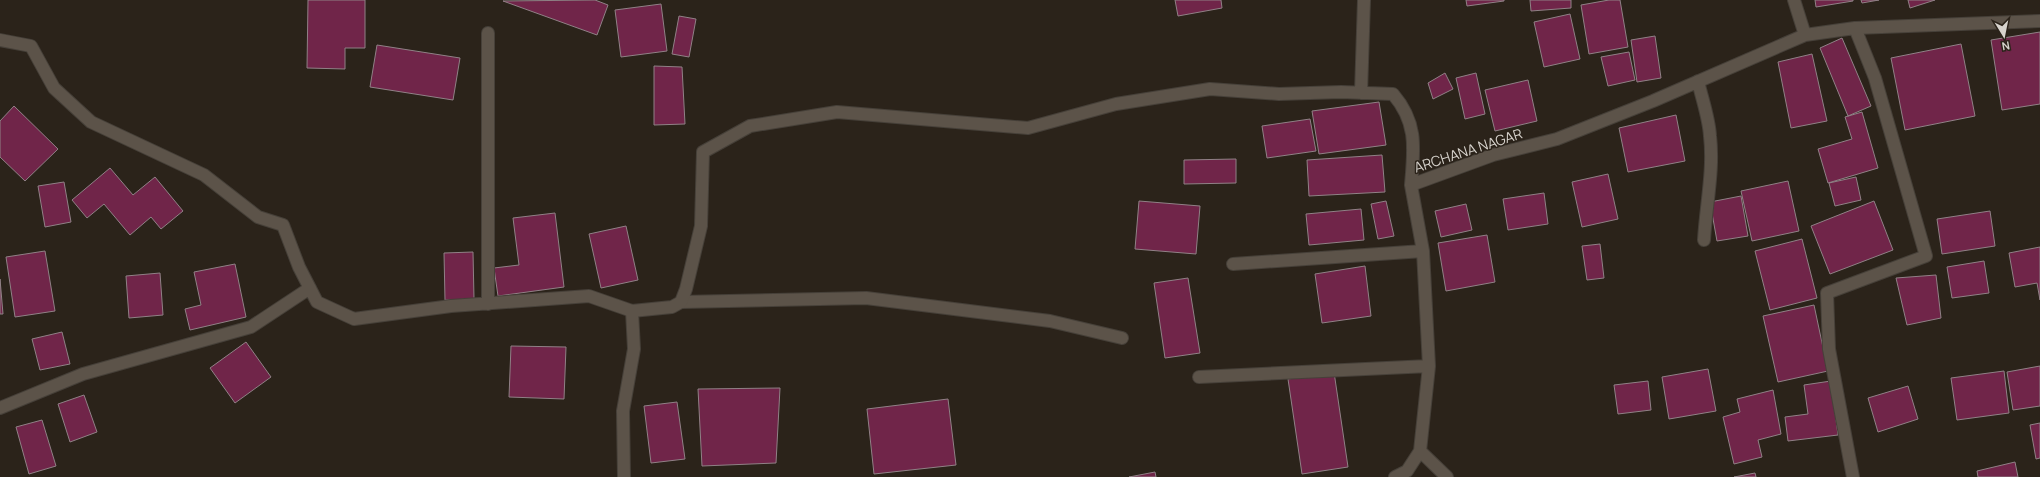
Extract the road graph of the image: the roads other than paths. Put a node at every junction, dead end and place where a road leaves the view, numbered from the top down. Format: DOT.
graph roads {
  1 [pos="1364,0"];
  2 [pos="1794,0"];
  3 [pos="2040,22"];
  4 [pos="1856,28"];
  5 [pos="488,33"];
  6 [pos="1806,35"];
  7 [pos="0,40"];
  8 [pos="1698,81"];
  9 [pos="1361,93"];
  10 [pos="1411,185"];
  11 [pos="1704,240"];
  12 [pos="1423,251"];
  13 [pos="1233,264"];
  14 [pos="310,288"];
  15 [pos="681,302"];
  16 [pos="488,304"];
  17 [pos="632,311"];
  18 [pos="1122,338"];
  19 [pos="1429,366"];
  20 [pos="1199,377"];
  21 [pos="0,408"];
  22 [pos="1420,451"];
  23 [pos="624,477"];
  24 [pos="1395,477"];
  25 [pos="1447,477"];
  26 [pos="1854,477"];
  1 -- 9 [label="street"];
  2 -- 6 [label="street"];
  3 -- 4 [label="street, ARCHANA NAGAR"];
  4 -- 6 [label="street, ARCHANA NAGAR"];
  4 -- 26 [label="street"];
  5 -- 16 [label="street"];
  6 -- 8 [label="street, ARCHANA NAGAR"];
  7 -- 14 [label="street"];
  8 -- 10 [label="street, ARCHANA NAGAR"];
  8 -- 11 [label="street"];
  9 -- 10 [label="street"];
  9 -- 15 [label="street"];
  10 -- 12 [label="street, ARCHANA NAGAR"];
  12 -- 13 [label="street"];
  12 -- 19 [label="street, ARCHANA NAGAR"];
  14 -- 16 [label="street"];
  14 -- 21 [label="street"];
  15 -- 17 [label="street"];
  15 -- 18 [label="street"];
  16 -- 17 [label="street"];
  17 -- 23 [label="street"];
  19 -- 20 [label="street"];
  19 -- 22 [label="street, ARCHANA NAGAR"];
  22 -- 24 [label="street, ARCHANA NAGAR"];
  22 -- 25 [label="street"];
}
